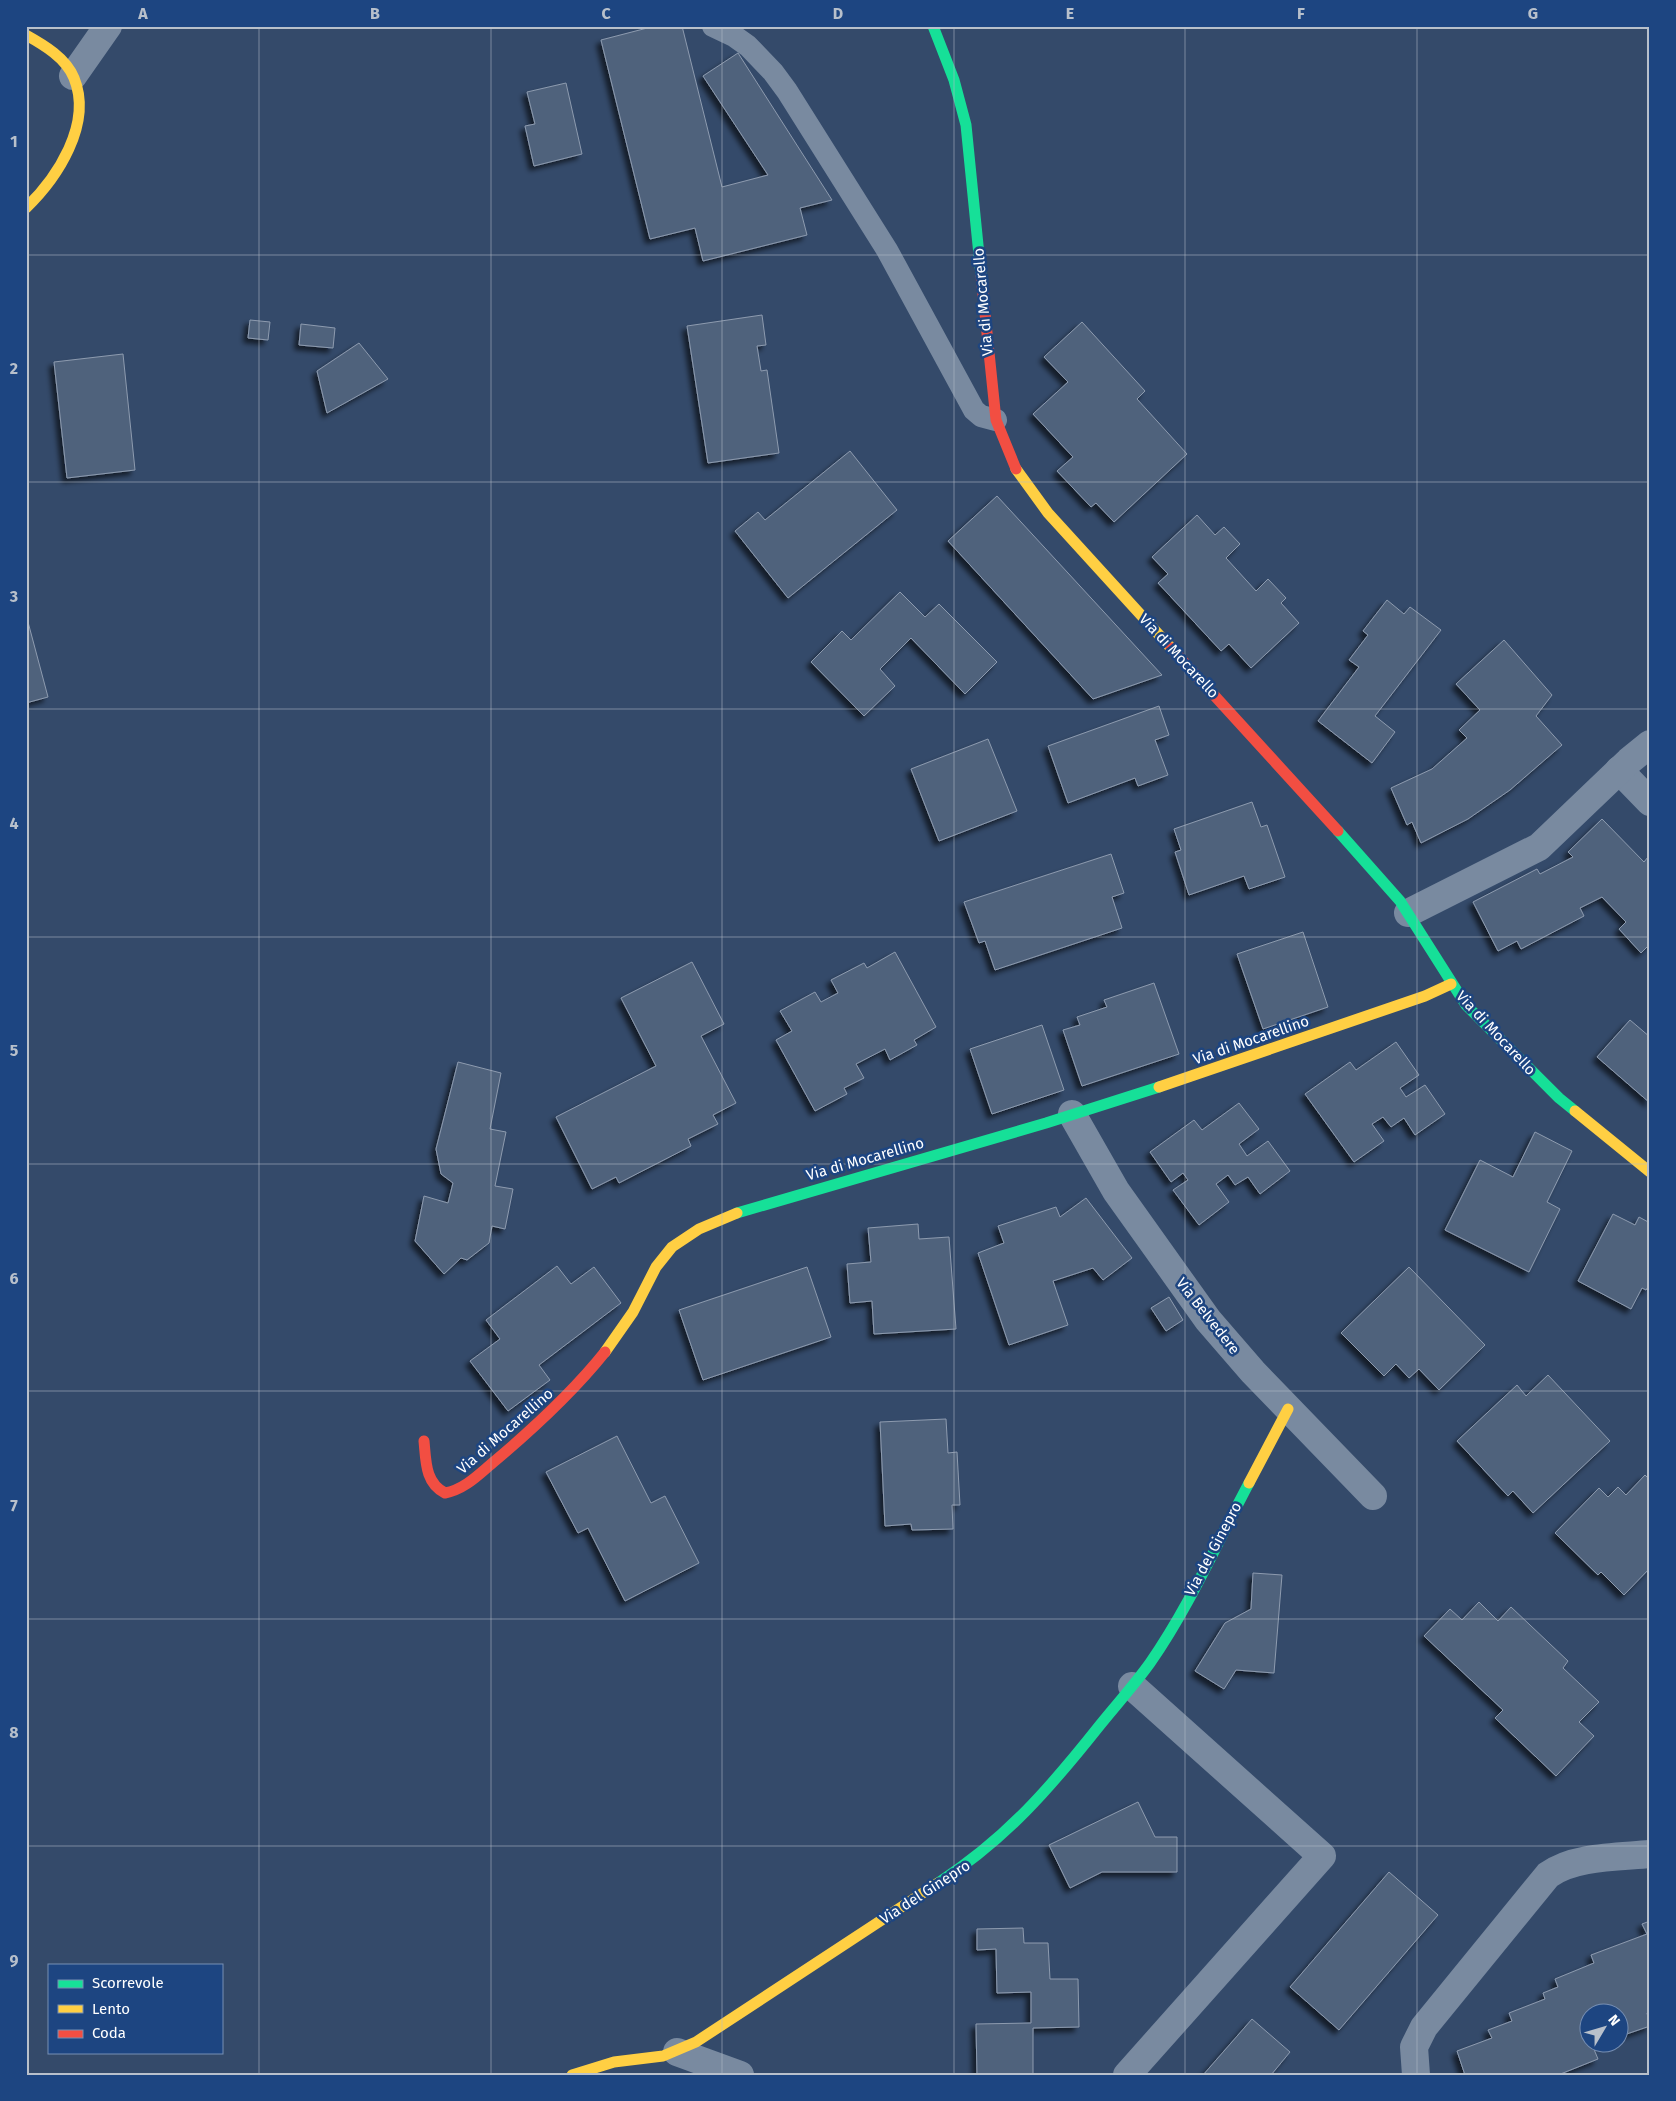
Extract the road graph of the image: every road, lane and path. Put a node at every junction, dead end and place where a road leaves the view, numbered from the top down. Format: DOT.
graph roads {
  1 [pos="108,26"];
  2 [pos="713,26"];
  3 [pos="933,26"];
  4 [pos="26,35"];
  5 [pos="73,76"];
  6 [pos="26,208"];
  7 [pos="996,420"];
  8 [pos="1650,744"];
  9 [pos="1619,770"];
  10 [pos="1650,802"];
  11 [pos="1408,913"];
  12 [pos="1451,984"];
  13 [pos="1072,1114"];
  14 [pos="1650,1172"];
  15 [pos="1288,1408"];
  16 [pos="424,1441"];
  17 [pos="1373,1496"];
  18 [pos="1132,1686"];
  19 [pos="1650,1854"];
  20 [pos="677,2052"];
  21 [pos="572,2075"];
  22 [pos="740,2075"];
  23 [pos="1127,2075"];
  24 [pos="1416,2075"];
  1 -- 5 [label="street"];
  2 -- 7 [label="lane"];
  3 -- 7 [label="street, Via di Mocarello"];
  4 -- 5 [label="street"];
  5 -- 6 [label="street"];
  7 -- 11 [label="street, Via di Mocarello"];
  8 -- 9 [label="street"];
  9 -- 10 [label="street"];
  9 -- 11 [label="street"];
  11 -- 12 [label="street, Via di Mocarello"];
  12 -- 13 [label="street, Via di Mocarellino"];
  12 -- 14 [label="street, Via di Mocarello"];
  13 -- 15 [label="street, Via Belvedere"];
  13 -- 16 [label="street, Via di Mocarellino"];
  15 -- 17 [label="street, Via Belvedere"];
  15 -- 18 [label="street, Via del Ginepro"];
  18 -- 20 [label="street, Via del Ginepro"];
  18 -- 23 [label="street"];
  19 -- 24 [label="street"];
  20 -- 21 [label="street, Via del Ginepro"];
  20 -- 22 [label="street"];
}
